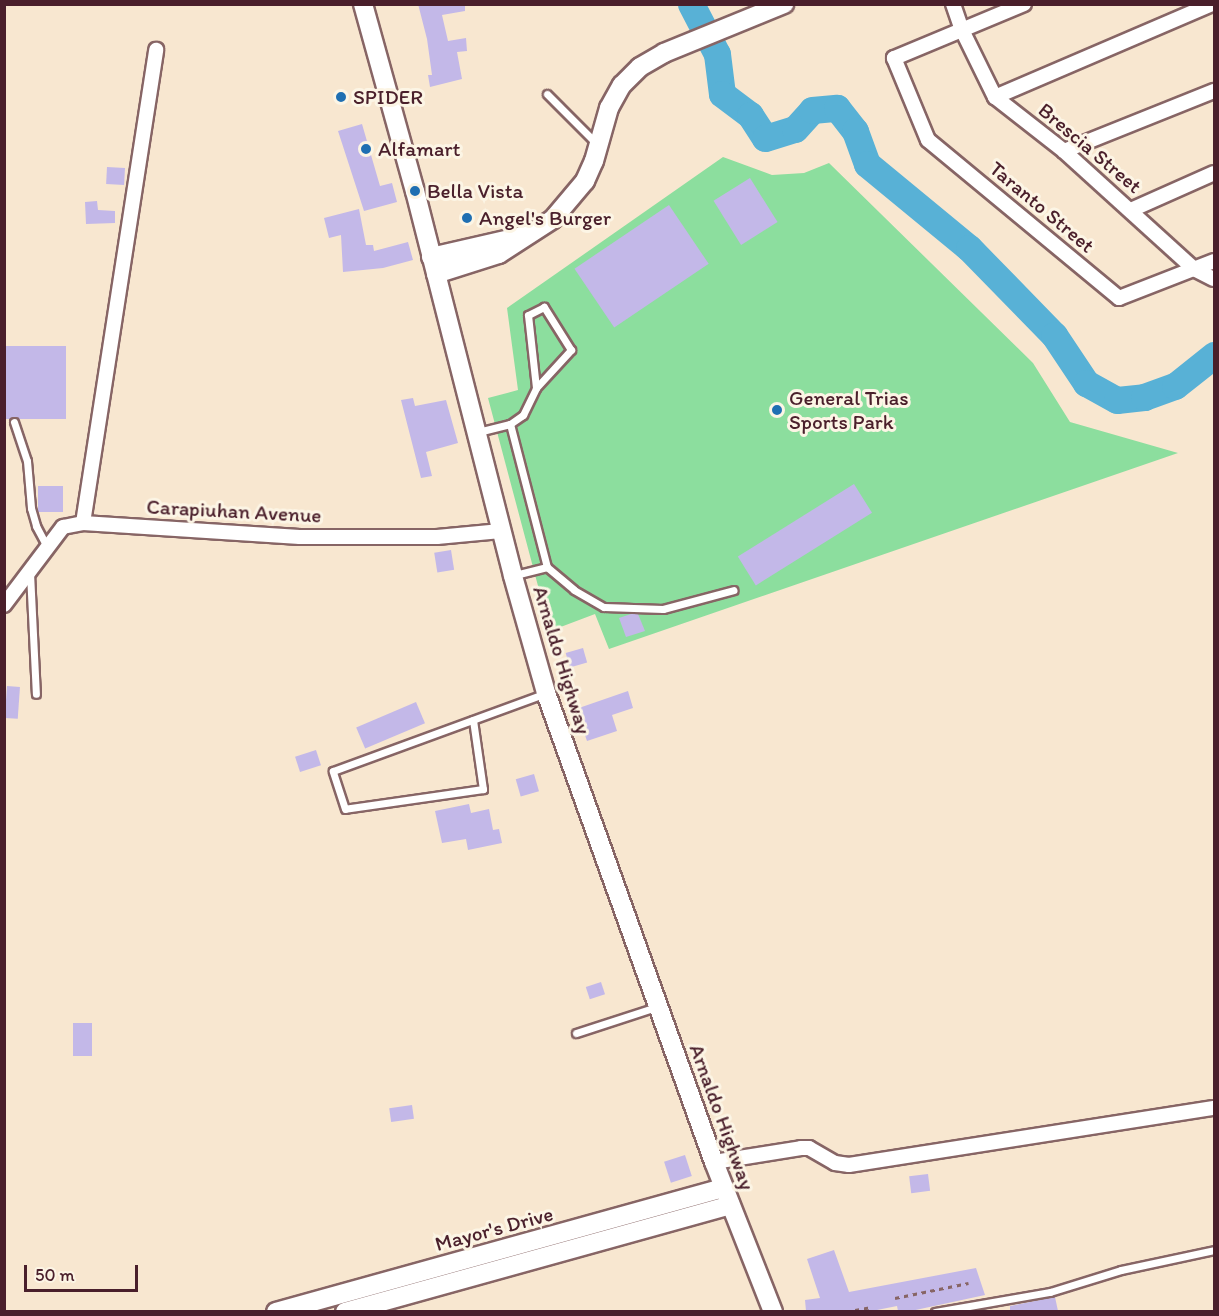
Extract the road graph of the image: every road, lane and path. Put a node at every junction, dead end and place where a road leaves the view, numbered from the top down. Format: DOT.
graph roads {
  1 [pos="363,4"];
  2 [pos="784,4"];
  3 [pos="953,4"];
  4 [pos="1024,4"];
  5 [pos="1212,4"];
  6 [pos="962,30"];
  7 [pos="156,50"];
  8 [pos="1215,91"];
  9 [pos="547,94"];
  10 [pos="995,97"];
  11 [pos="598,146"];
  12 [pos="1064,151"];
  13 [pos="1215,173"];
  14 [pos="1131,210"];
  15 [pos="1215,261"];
  16 [pos="434,265"];
  17 [pos="1194,269"];
  18 [pos="1215,279"];
  19 [pos="536,388"];
  20 [pos="14,422"];
  21 [pos="510,424"];
  22 [pos="478,432"];
  23 [pos="83,522"];
  24 [pos="501,531"];
  25 [pos="47,547"];
  26 [pos="547,567"];
  27 [pos="30,571"];
  28 [pos="513,576"];
  29 [pos="734,590"];
  30 [pos="4,605"];
  31 [pos="546,693"];
  32 [pos="36,694"];
  33 [pos="473,720"];
  34 [pos="657,1007"];
  35 [pos="576,1033"];
  36 [pos="1215,1108"];
  37 [pos="714,1162"];
  38 [pos="727,1196"];
  39 [pos="1215,1250"];
  40 [pos="968,1283"];
  41 [pos="895,1298"];
  42 [pos="872,1307"];
  43 [pos="299,1308"];
  44 [pos="855,1310"];
  45 [pos="276,1311"];
  46 [pos="345,1311"];
  47 [pos="773,1311"];
  48 [pos="935,1311"];
  1 -- 16 [label="main road, Arnaldo Highway"];
  2 -- 11 [label="main road"];
  3 -- 6 [label="street, Brescia Street"];
  4 -- 6 [label="street"];
  5 -- 10 [label="street"];
  6 -- 10 [label="street, Brescia Street"];
  6 -- 17 [label="street, Taranto Street"];
  7 -- 23 [label="street"];
  8 -- 12 [label="street"];
  9 -- 11 [label="lane"];
  10 -- 12 [label="street, Brescia Street"];
  11 -- 16 [label="main road"];
  12 -- 14 [label="street, Brescia Street"];
  13 -- 14 [label="street"];
  14 -- 17 [label="street, Brescia Street"];
  15 -- 17 [label="street, Taranto Street"];
  16 -- 22 [label="main road, Arnaldo Highway"];
  17 -- 18 [label="street, Brescia Street"];
  19 -- 19 [label="lane"];
  19 -- 21 [label="lane"];
  20 -- 25 [label="lane"];
  21 -- 22 [label="lane"];
  21 -- 26 [label="lane"];
  22 -- 24 [label="main road, Arnaldo Highway"];
  23 -- 24 [label="street, Carapiuhan Avenue"];
  23 -- 25 [label="street, Carapiuhan Avenue"];
  24 -- 28 [label="main road, Arnaldo Highway"];
  25 -- 27 [label="street, Carapiuhan Avenue"];
  26 -- 28 [label="lane"];
  26 -- 29 [label="lane"];
  27 -- 30 [label="street, Carapiuhan Avenue"];
  27 -- 32 [label="lane"];
  28 -- 31 [label="main road, Arnaldo Highway"];
  31 -- 33 [label="lane"];
  31 -- 34 [label="main road, Arnaldo Highway"];
  33 -- 33 [label="lane"];
  34 -- 35 [label="lane"];
  34 -- 37 [label="main road, Arnaldo Highway"];
  36 -- 37 [label="street"];
  37 -- 38 [label="main road, Arnaldo Highway"];
  38 -- 43 [label="main road, Mayor's Drive"];
  38 -- 46 [label="main road, Mayor's Drive"];
  38 -- 47 [label="main road, Arnaldo Highway"];
  39 -- 48 [label="lane"];
  40 -- 41 [label="path"];
  42 -- 44 [label="path"];
  43 -- 45 [label="main road, Mayor's Drive"];
}
